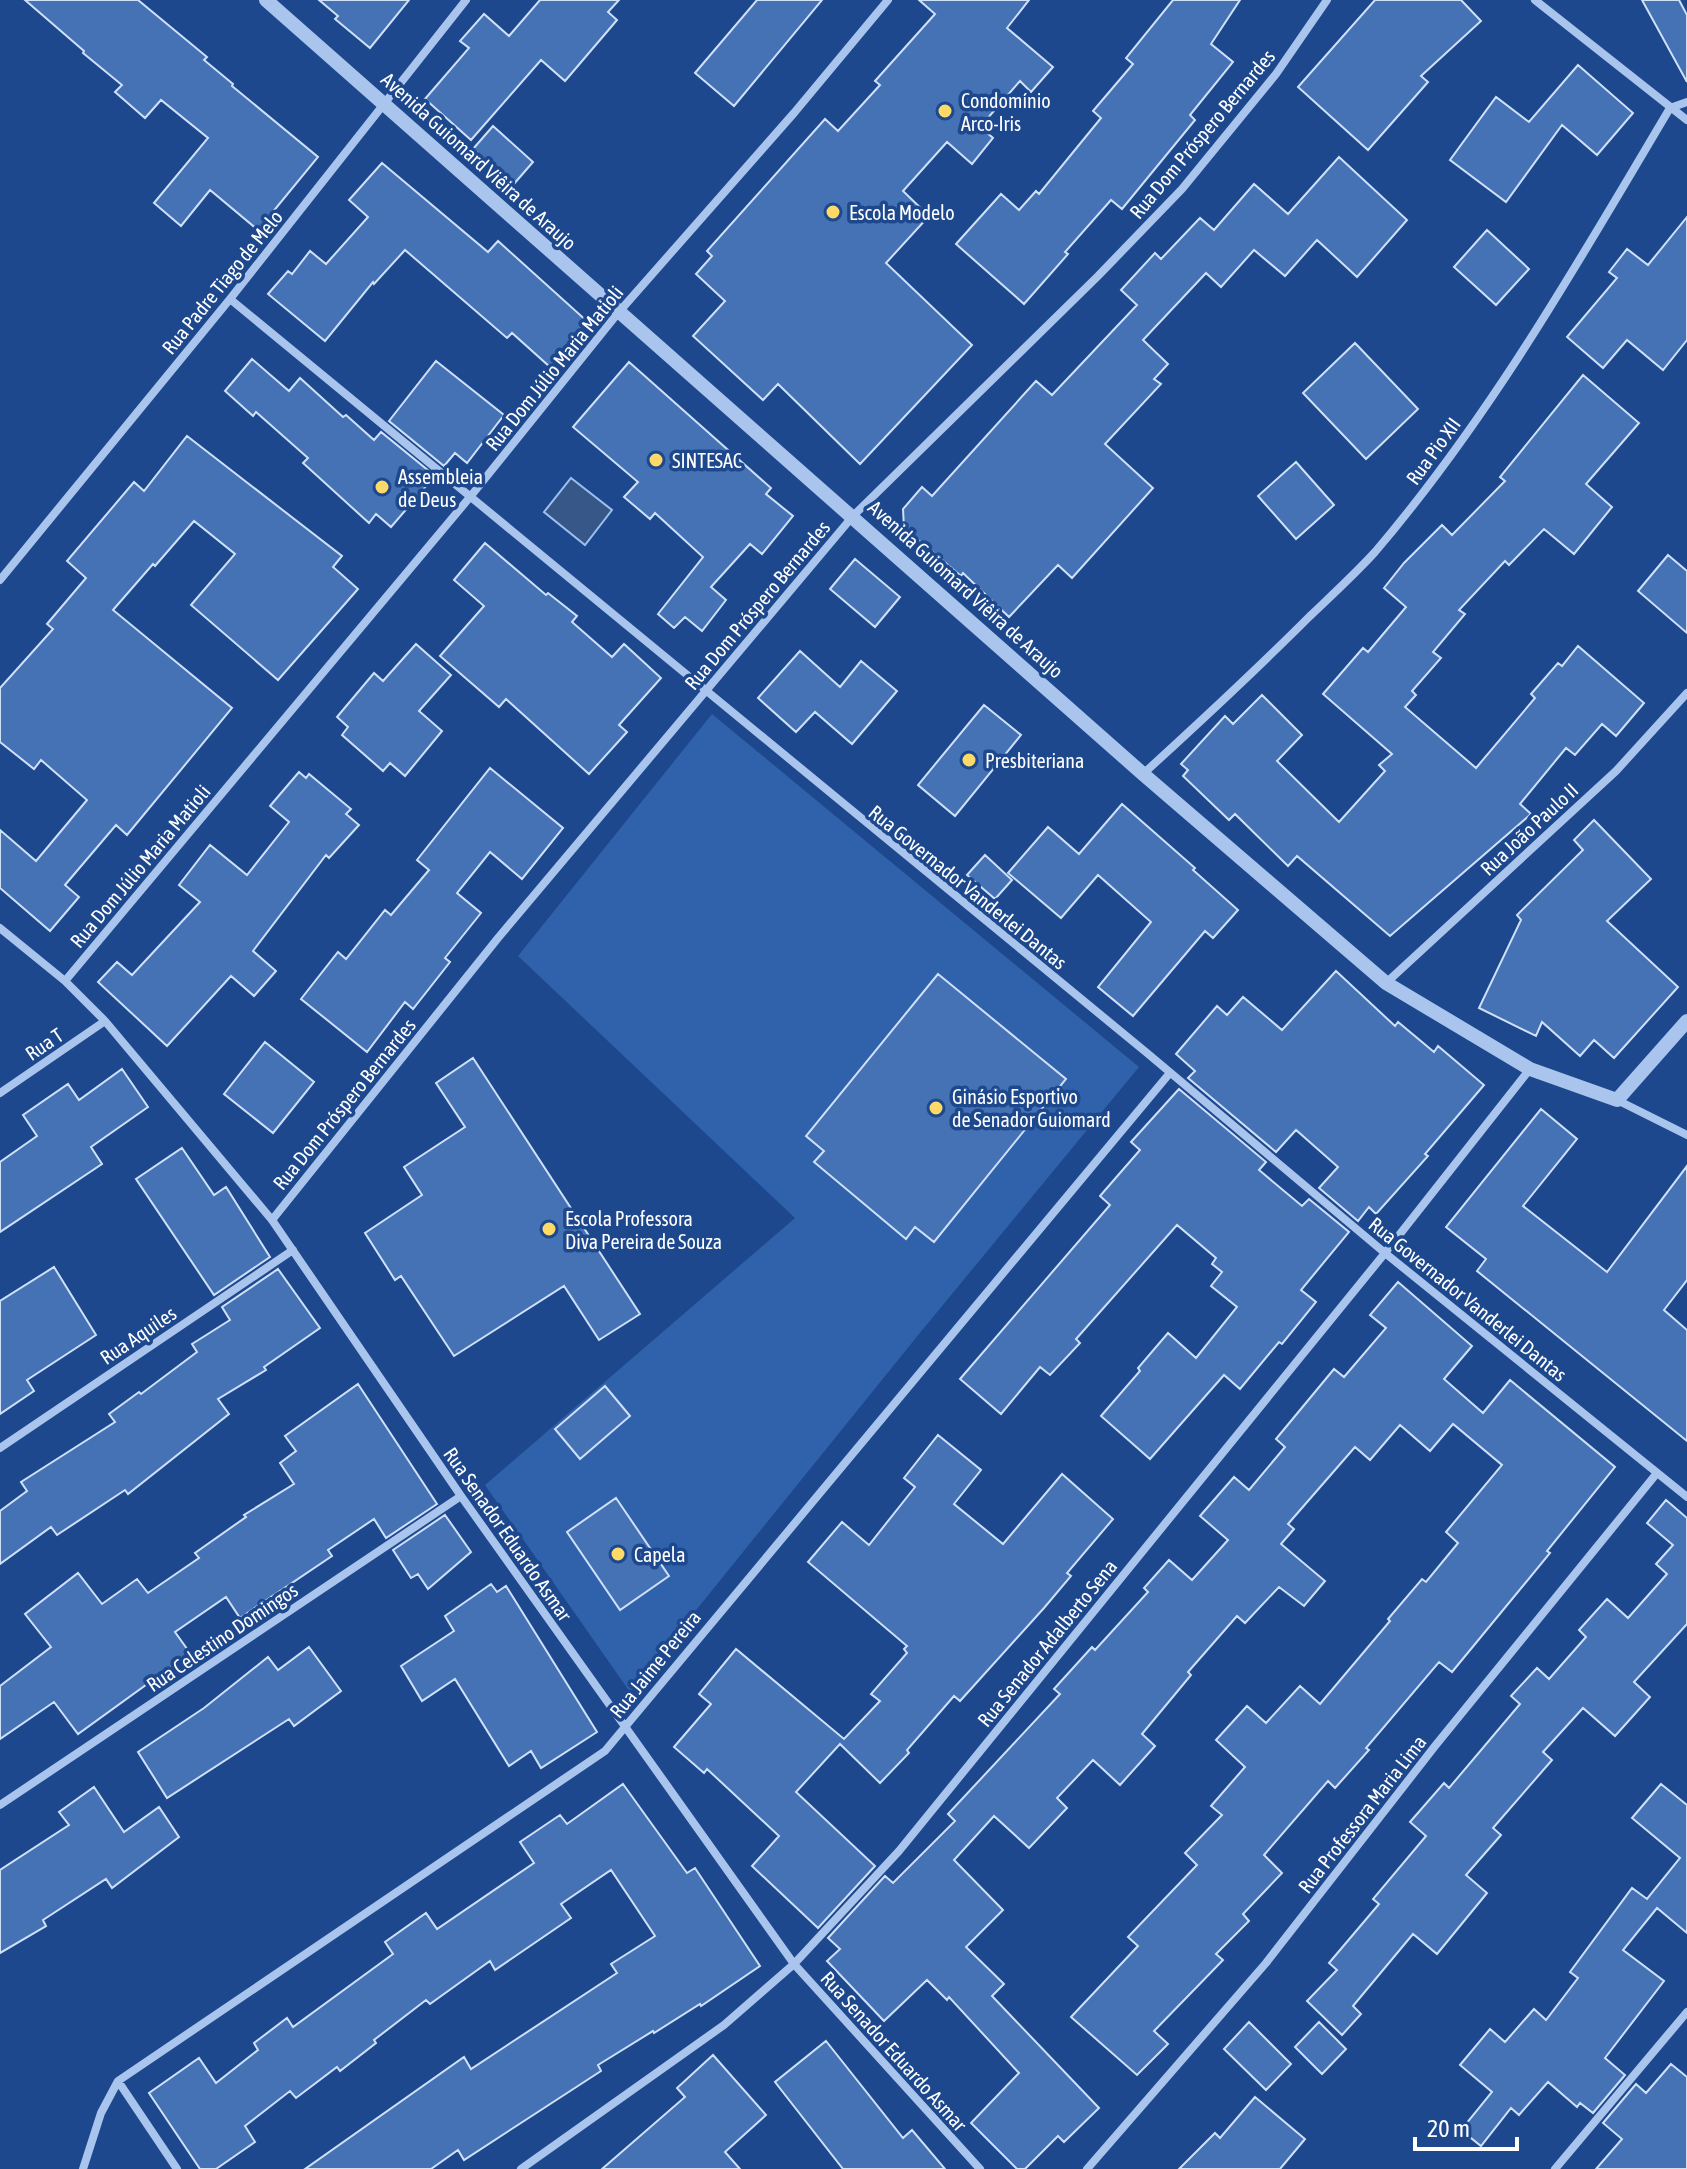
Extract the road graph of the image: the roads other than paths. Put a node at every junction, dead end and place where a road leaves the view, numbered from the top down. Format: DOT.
graph roads {
  1 [pos="266,0"];
  2 [pos="466,0"];
  3 [pos="888,0"];
  4 [pos="1327,0"];
  5 [pos="1535,0"];
  6 [pos="384,102"];
  7 [pos="1687,102"];
  8 [pos="1670,108"];
  9 [pos="1687,120"];
  10 [pos="230,299"];
  11 [pos="618,313"];
  12 [pos="470,497"];
  13 [pos="853,516"];
  14 [pos="0,580"];
  15 [pos="706,690"];
  16 [pos="1687,693"];
  17 [pos="1143,774"];
  18 [pos="0,928"];
  19 [pos="65,981"];
  20 [pos="1386,983"];
  21 [pos="105,1021"];
  22 [pos="1687,1021"];
  23 [pos="1530,1069"];
  24 [pos="1169,1074"];
  25 [pos="0,1093"];
  26 [pos="1617,1100"];
  27 [pos="1687,1135"];
  28 [pos="272,1220"];
  29 [pos="293,1250"];
  30 [pos="1385,1253"];
  31 [pos="0,1448"];
  32 [pos="1657,1473"];
  33 [pos="461,1496"];
  34 [pos="1687,1497"];
  35 [pos="624,1726"];
  36 [pos="0,1805"];
  37 [pos="794,1964"];
  38 [pos="1687,2012"];
  39 [pos="118,2081"];
  40 [pos="83,2169"];
  41 [pos="177,2169"];
  42 [pos="521,2169"];
  43 [pos="980,2169"];
  44 [pos="1087,2169"];
  45 [pos="1555,2169"];
  1 -- 6 [label="street, Avenida Guiomard Viêira de Araujo"];
  2 -- 6 [label="street, Rua Padre Tiago de Melo"];
  3 -- 11 [label="street, Rua Dom Júlio Maria Matioli"];
  4 -- 13 [label="street, Rua Dom Próspero Bernardes"];
  5 -- 8 [label="street"];
  6 -- 10 [label="street, Rua Padre Tiago de Melo"];
  6 -- 11 [label="street, Avenida Guiomard Viêira de Araujo"];
  7 -- 8 [label="street"];
  8 -- 9 [label="street"];
  8 -- 17 [label="street, Rua Pio XII"];
  10 -- 12 [label="street, Rua Governador Vanderlei Dantas"];
  10 -- 14 [label="street, Rua Padre Tiago de Melo"];
  11 -- 12 [label="street, Rua Dom Júlio Maria Matioli"];
  11 -- 13 [label="street, Avenida Guiomard Viêira de Araujo"];
  12 -- 15 [label="street, Rua Governador Vanderlei Dantas"];
  12 -- 19 [label="street, Rua Dom Júlio Maria Matioli"];
  13 -- 15 [label="street, Rua Dom Próspero Bernardes"];
  13 -- 17 [label="street, Avenida Guiomard Viêira de Araujo"];
  15 -- 24 [label="street, Rua Governador Vanderlei Dantas"];
  15 -- 28 [label="street, Rua Dom Próspero Bernardes"];
  16 -- 20 [label="street, Rua João Paulo II"];
  17 -- 20 [label="street, Avenida Guiomard Viêira de Araujo"];
  18 -- 19 [label="street, Rua Senador Eduardo Asmar"];
  19 -- 21 [label="street, Rua Senador Eduardo Asmar"];
  20 -- 23 [label="street, Avenida Guiomard Viêira de Araujo"];
  21 -- 25 [label="street, Rua T"];
  21 -- 28 [label="street, Rua Senador Eduardo Asmar"];
  22 -- 26 [label="street"];
  23 -- 26 [label="street, Avenida Guiomard Viêira de Araujo"];
  23 -- 30 [label="street, Rua Senador Adalberto Sena"];
  24 -- 30 [label="street, Rua Governador Vanderlei Dantas"];
  24 -- 35 [label="street, Rua Jaime Pereira"];
  26 -- 27 [label="street, Avenida Guiomard Viêira de Araujo"];
  28 -- 29 [label="street, Rua Senador Eduardo Asmar"];
  29 -- 31 [label="street, Rua Aquiles"];
  29 -- 33 [label="street, Rua Senador Eduardo Asmar"];
  30 -- 32 [label="street, Rua Governador Vanderlei Dantas"];
  30 -- 37 [label="street, Rua Senador Adalberto Sena"];
  32 -- 34 [label="street, Rua Governador Vanderlei Dantas"];
  32 -- 44 [label="street, Rua Professora Maria Lima"];
  33 -- 35 [label="street, Rua Senador Eduardo Asmar"];
  33 -- 36 [label="street, Rua Celestino Domingos"];
  35 -- 37 [label="street, Rua Senador Eduardo Asmar"];
  35 -- 39 [label="street, Rua Jaime Pereira"];
  37 -- 42 [label="street, Rua Senador Adalberto Sena"];
  37 -- 43 [label="street, Rua Senador Eduardo Asmar"];
  38 -- 45 [label="street"];
  39 -- 40 [label="street, Rua Jaime Pereira"];
  39 -- 41 [label="street"];
}
